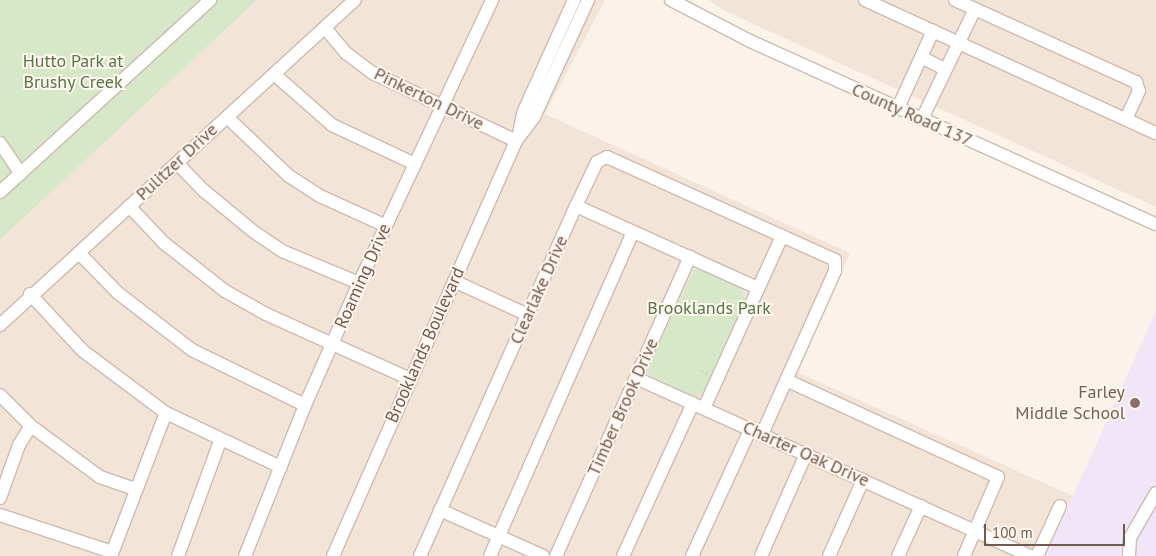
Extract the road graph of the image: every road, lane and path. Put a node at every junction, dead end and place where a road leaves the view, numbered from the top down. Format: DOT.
graph roads {
  1 [pos="210,0"];
  2 [pos="355,0"];
  3 [pos="492,0"];
  4 [pos="574,0"];
  5 [pos="588,0"];
  6 [pos="672,0"];
  7 [pos="865,0"];
  8 [pos="955,0"];
  9 [pos="975,9"];
  10 [pos="325,28"];
  11 [pos="933,31"];
  12 [pos="957,42"];
  13 [pos="921,58"];
  14 [pos="945,69"];
  15 [pos="274,74"];
  16 [pos="442,106"];
  17 [pos="898,108"];
  18 [pos="227,117"];
  19 [pos="922,119"];
  20 [pos="1126,119"];
  21 [pos="1156,133"];
  22 [pos="518,138"];
  23 [pos="0,143"];
  24 [pos="177,162"];
  25 [pos="414,164"];
  26 [pos="21,174"];
  27 [pos="0,192"];
  28 [pos="130,206"];
  29 [pos="576,206"];
  30 [pos="1156,224"];
  31 [pos="386,226"];
  32 [pos="634,232"];
  33 [pos="782,236"];
  34 [pos="79,253"];
  35 [pos="690,257"];
  36 [pos="454,281"];
  37 [pos="359,284"];
  38 [pos="758,288"];
  39 [pos="30,294"];
  40 [pos="528,316"];
  41 [pos="0,325"];
  42 [pos="332,345"];
  43 [pos="702,372"];
  44 [pos="709,375"];
  45 [pos="636,378"];
  46 [pos="410,379"];
  47 [pos="786,380"];
  48 [pos="0,395"];
  49 [pos="305,405"];
  50 [pos="698,406"];
  51 [pos="166,413"];
  52 [pos="31,426"];
  53 [pos="756,431"];
  54 [pos="220,440"];
  55 [pos="806,454"];
  56 [pos="281,467"];
  57 [pos="863,480"];
  58 [pos="135,489"];
  59 [pos="1156,493"];
  60 [pos="0,498"];
  61 [pos="921,506"];
  62 [pos="1060,506"];
  63 [pos="440,510"];
  64 [pos="0,515"];
  65 [pos="975,531"];
  66 [pos="498,537"];
  67 [pos="111,554"];
  68 [pos="178,556"];
  69 [pos="245,556"];
  70 [pos="332,556"];
  71 [pos="420,556"];
  72 [pos="490,556"];
  73 [pos="543,556"];
  74 [pos="556,556"];
  75 [pos="623,556"];
  76 [pos="692,556"];
  77 [pos="761,556"];
  78 [pos="829,556"];
  79 [pos="898,556"];
  80 [pos="964,556"];
  81 [pos="1031,556"];
  82 [pos="1036,556"];
  83 [pos="1129,556"];
  1 -- 26 [label="street"];
  2 -- 10 [label="street, Pulitzer Drive"];
  3 -- 16 [label="street, Roaming Drive"];
  4 -- 22 [label="street, Brooklands Boulevard"];
  5 -- 22 [label="street, Brooklands Boulevard"];
  6 -- 17 [label="street, County Road 137"];
  7 -- 11 [label="street"];
  8 -- 9 [label="street"];
  9 -- 12 [label="street"];
  9 -- 20 [label="street"];
  10 -- 15 [label="street, Pulitzer Drive"];
  10 -- 16 [label="street, Pinkerton Drive"];
  11 -- 12 [label="street"];
  11 -- 13 [label="street"];
  12 -- 14 [label="street"];
  12 -- 20 [label="street"];
  13 -- 14 [label="street"];
  13 -- 17 [label="street"];
  14 -- 19 [label="street"];
  15 -- 18 [label="street, Pulitzer Drive"];
  15 -- 25 [label="street"];
  16 -- 22 [label="street, Pinkerton Drive"];
  16 -- 25 [label="street, Roaming Drive"];
  17 -- 19 [label="street, County Road 137"];
  18 -- 24 [label="street, Pulitzer Drive"];
  18 -- 31 [label="street"];
  19 -- 30 [label="street, County Road 137"];
  20 -- 21 [label="street"];
  22 -- 36 [label="street, Brooklands Boulevard"];
  23 -- 26 [label="street"];
  24 -- 28 [label="street, Pulitzer Drive"];
  24 -- 37 [label="street"];
  25 -- 31 [label="street, Roaming Drive"];
  26 -- 27 [label="street"];
  28 -- 34 [label="street, Pulitzer Drive"];
  28 -- 42 [label="street"];
  29 -- 32 [label="street"];
  29 -- 33 [label="street, Clearlake Drive"];
  29 -- 40 [label="street, Clearlake Drive"];
  31 -- 37 [label="street, Roaming Drive"];
  32 -- 35 [label="street"];
  32 -- 66 [label="street"];
  33 -- 38 [label="street"];
  33 -- 47 [label="street"];
  34 -- 39 [label="street, Pulitzer Drive"];
  34 -- 49 [label="street"];
  35 -- 38 [label="street"];
  35 -- 45 [label="street, Timber Brook Drive"];
  36 -- 40 [label="street"];
  36 -- 46 [label="street, Brooklands Boulevard"];
  37 -- 42 [label="street, Roaming Drive"];
  38 -- 50 [label="street"];
  39 -- 41 [label="street, Pulitzer Drive"];
  39 -- 51 [label="street"];
  40 -- 63 [label="street, Clearlake Drive"];
  42 -- 46 [label="street"];
  42 -- 49 [label="street, Roaming Drive"];
  43 -- 44 [label="path"];
  45 -- 50 [label="street, Charter Oak Drive"];
  45 -- 74 [label="street, Timber Brook Drive"];
  46 -- 70 [label="street, Brooklands Boulevard"];
  47 -- 53 [label="street"];
  47 -- 65 [label="street"];
  48 -- 52 [label="street"];
  49 -- 56 [label="street, Roaming Drive"];
  50 -- 53 [label="street, Charter Oak Drive"];
  50 -- 75 [label="street"];
  51 -- 54 [label="street"];
  51 -- 58 [label="street"];
  52 -- 58 [label="street"];
  52 -- 60 [label="street"];
  53 -- 55 [label="street, Charter Oak Drive"];
  53 -- 76 [label="street"];
  54 -- 56 [label="street"];
  54 -- 68 [label="street"];
  55 -- 57 [label="street, Charter Oak Drive"];
  55 -- 77 [label="street"];
  56 -- 69 [label="street, Roaming Drive"];
  57 -- 61 [label="street, Charter Oak Drive"];
  57 -- 78 [label="street"];
  58 -- 67 [label="street"];
  59 -- 83 [label="street"];
  61 -- 65 [label="street, Charter Oak Drive"];
  61 -- 79 [label="street"];
  62 -- 82 [label="street"];
  63 -- 66 [label="street"];
  63 -- 71 [label="street, Clearlake Drive"];
  64 -- 67 [label="street"];
  65 -- 80 [label="street"];
  65 -- 81 [label="street, Charter Oak Drive"];
  66 -- 72 [label="street"];
  66 -- 73 [label="street"];
}
